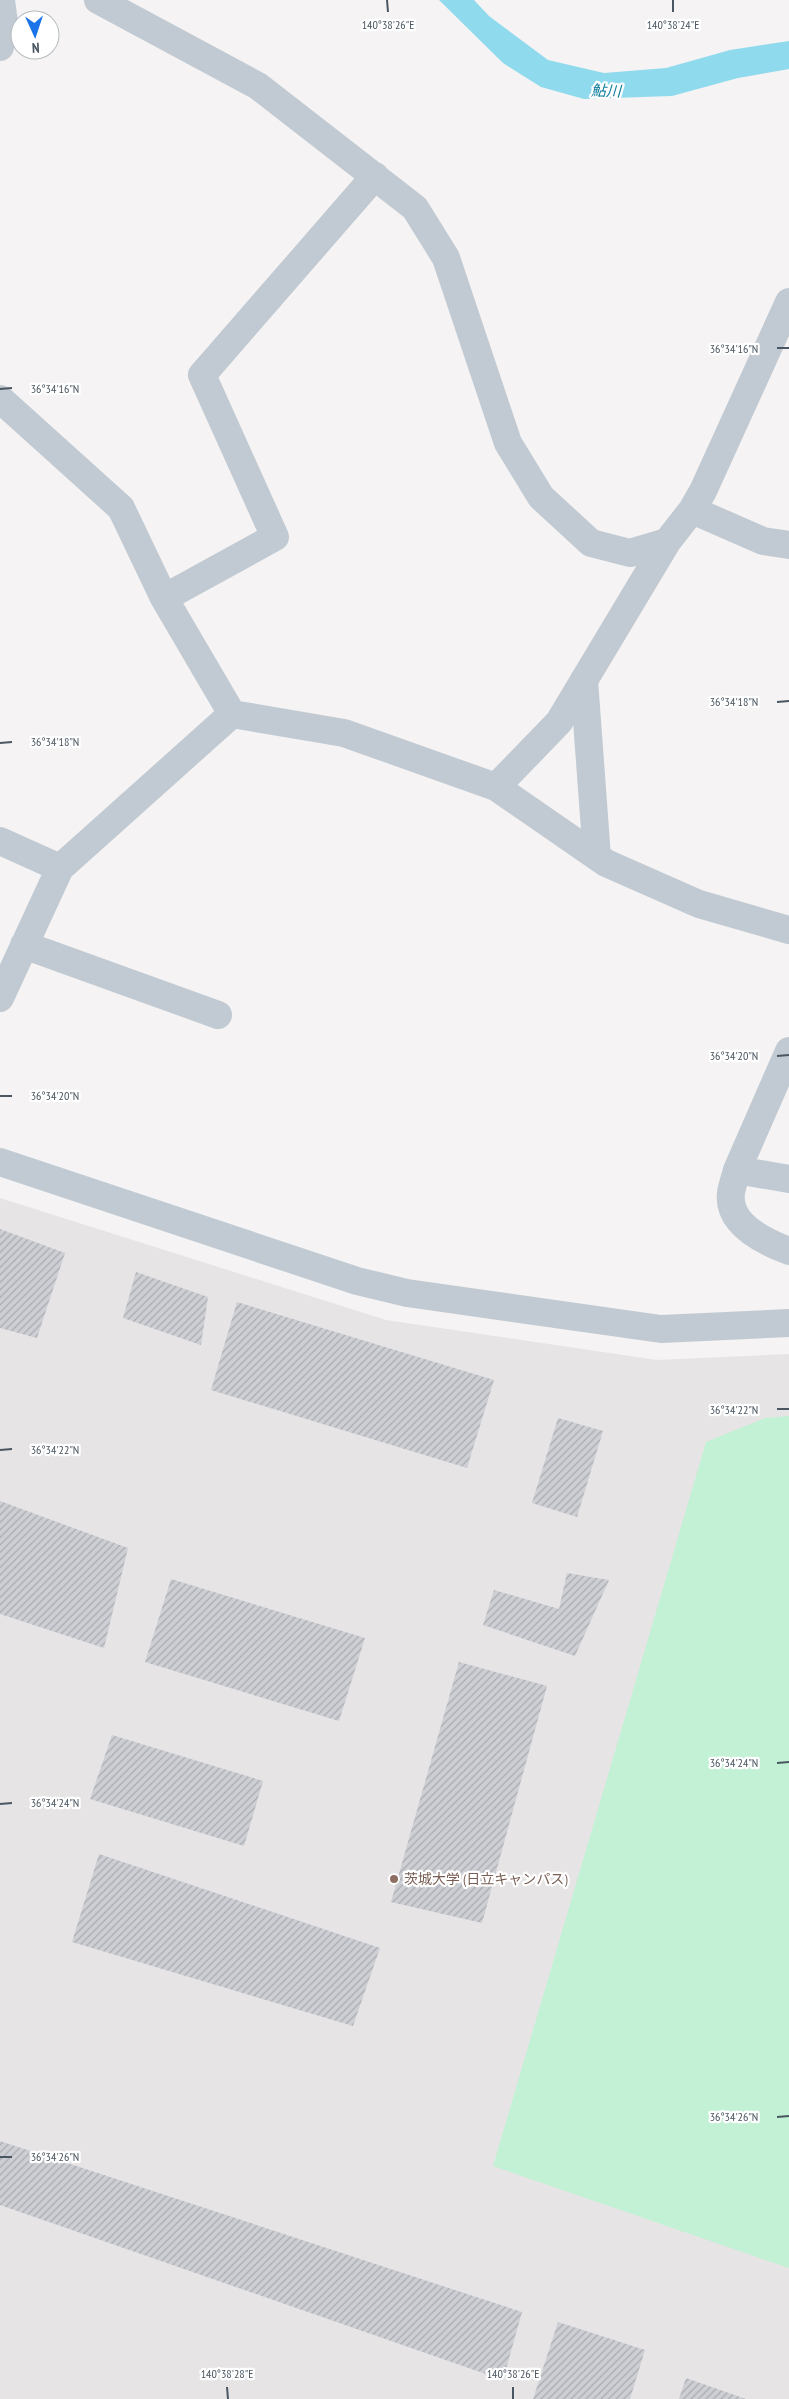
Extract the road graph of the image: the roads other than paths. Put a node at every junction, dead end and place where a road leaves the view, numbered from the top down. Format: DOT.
graph roads {
  1 [pos="1,0"];
  2 [pos="98,0"];
  3 [pos="0,47"];
  4 [pos="375,176"];
  5 [pos="789,302"];
  6 [pos="0,399"];
  7 [pos="692,510"];
  8 [pos="667,542"];
  9 [pos="789,545"];
  10 [pos="164,598"];
  11 [pos="584,680"];
  12 [pos="232,714"];
  13 [pos="496,787"];
  14 [pos="0,841"];
  15 [pos="597,857"];
  16 [pos="60,868"];
  17 [pos="789,930"];
  18 [pos="24,945"];
  19 [pos="0,998"];
  20 [pos="218,1015"];
  21 [pos="789,1051"];
  22 [pos="0,1162"];
  23 [pos="737,1170"];
  24 [pos="789,1179"];
  25 [pos="789,1251"];
  26 [pos="789,1323"];
  1 -- 3 [label="street"];
  2 -- 4 [label="street"];
  4 -- 8 [label="street"];
  4 -- 10 [label="street"];
  5 -- 7 [label="street"];
  6 -- 10 [label="street"];
  7 -- 8 [label="street"];
  7 -- 9 [label="street"];
  8 -- 11 [label="street"];
  10 -- 12 [label="street"];
  11 -- 13 [label="street"];
  11 -- 15 [label="street"];
  12 -- 13 [label="street"];
  12 -- 16 [label="street"];
  13 -- 15 [label="street"];
  14 -- 16 [label="street"];
  15 -- 17 [label="street"];
  16 -- 18 [label="street"];
  18 -- 19 [label="street"];
  18 -- 20 [label="street"];
  21 -- 23 [label="street"];
  22 -- 26 [label="street"];
  23 -- 24 [label="street"];
  23 -- 25 [label="street"];
}
